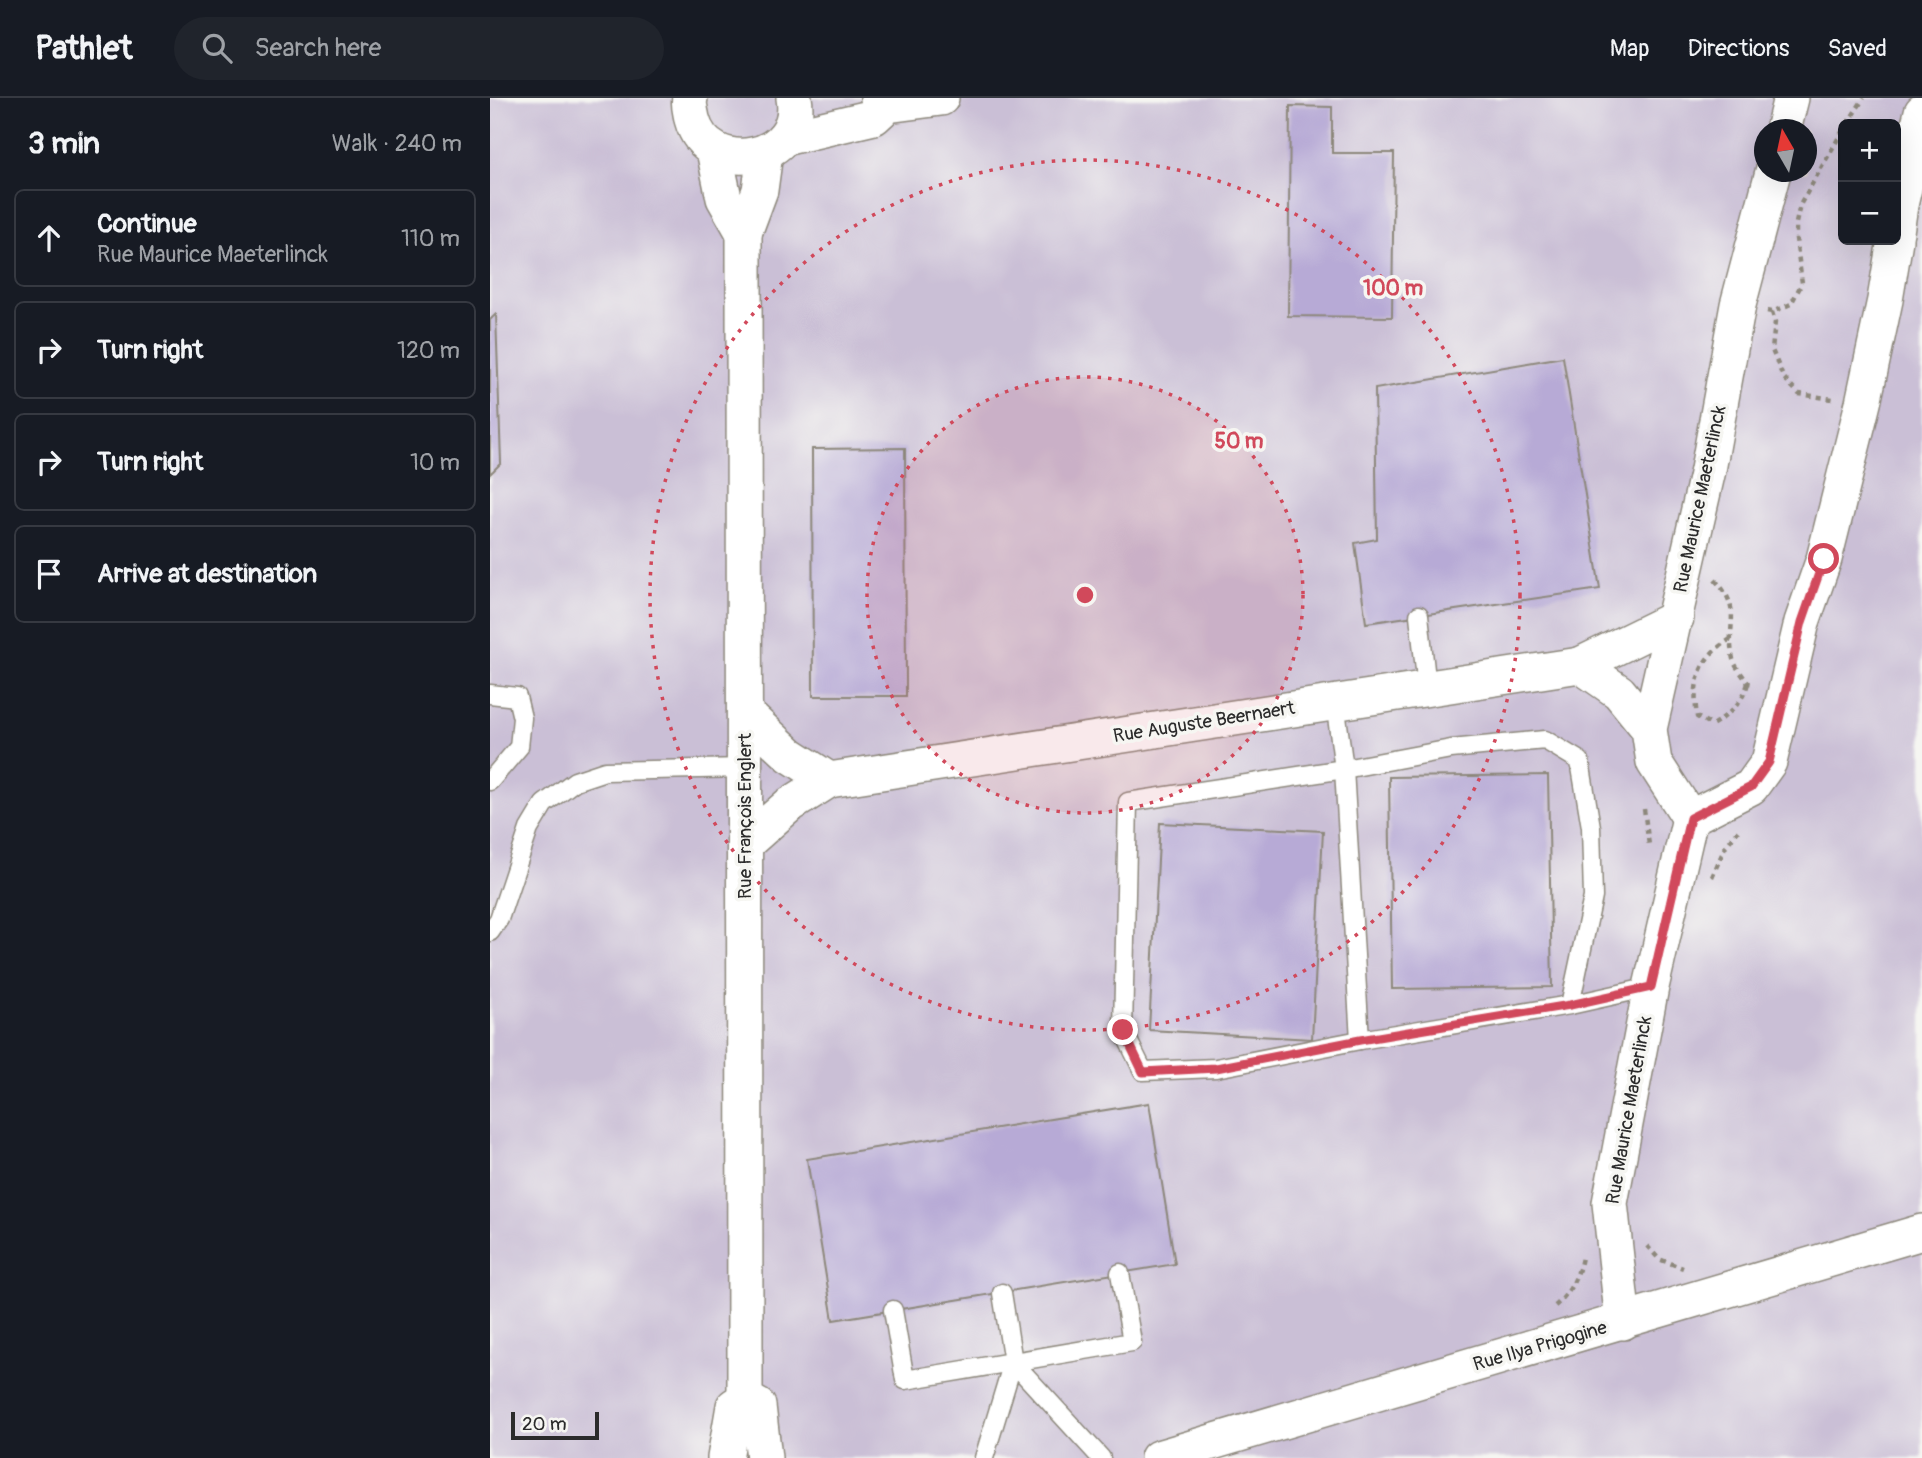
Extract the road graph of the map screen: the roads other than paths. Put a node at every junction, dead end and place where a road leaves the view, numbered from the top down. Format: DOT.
graph roads {
  1 [pos="690,98"];
  2 [pos="794,98"];
  3 [pos="941,98"];
  4 [pos="1791,98"];
  5 [pos="883,102"];
  6 [pos="1786,119"];
  7 [pos="1921,121"];
  8 [pos="775,145"];
  9 [pos="714,150"];
  10 [pos="1770,182"];
  11 [pos="1901,210"];
  12 [pos="744,233"];
  13 [pos="1894,245"];
  14 [pos="1419,615"];
  15 [pos="1676,618"];
  16 [pos="1580,665"];
  17 [pos="1427,688"];
  18 [pos="490,694"];
  19 [pos="1335,702"];
  20 [pos="746,714"];
  21 [pos="1649,729"];
  22 [pos="746,768"];
  23 [pos="1344,769"];
  24 [pos="828,780"];
  25 [pos="490,781"];
  26 [pos="1690,818"];
  27 [pos="745,844"];
  28 [pos="490,932"];
  29 [pos="1651,987"];
  30 [pos="1570,1005"];
  31 [pos="1360,1040"];
  32 [pos="1922,1232"];
  33 [pos="1120,1273"];
  34 [pos="1002,1293"];
  35 [pos="893,1311"];
  36 [pos="1623,1322"];
  37 [pos="1013,1362"];
  38 [pos="746,1399"];
  39 [pos="725,1458"];
  40 [pos="764,1458"];
  41 [pos="984,1458"];
  42 [pos="1101,1458"];
  43 [pos="1158,1458"];
  1 -- 9 [label="street"];
  2 -- 8 [label="street"];
  3 -- 5 [label="street"];
  4 -- 6 [label="street"];
  5 -- 8 [label="street"];
  7 -- 11 [label="street"];
  8 -- 9 [label="street"];
  8 -- 12 [label="street"];
  9 -- 12 [label="street"];
  10 -- 15 [label="street, Rue Maurice Maeterlinck"];
  12 -- 20 [label="street, Rue François Englert"];
  13 -- 26 [label="street"];
  14 -- 17 [label="lane"];
  15 -- 16 [label="street, Rue Auguste Beernaert"];
  15 -- 21 [label="street, Rue Maurice Maeterlinck"];
  16 -- 17 [label="street, Rue Auguste Beernaert"];
  16 -- 21 [label="street"];
  17 -- 19 [label="street, Rue Auguste Beernaert"];
  18 -- 25 [label="lane"];
  19 -- 23 [label="lane"];
  19 -- 24 [label="street, Rue Auguste Beernaert"];
  20 -- 22 [label="street, Rue François Englert"];
  20 -- 24 [label="street"];
  21 -- 26 [label="street, Rue Maurice Maeterlinck"];
  22 -- 27 [label="street, Rue François Englert"];
  22 -- 28 [label="lane"];
  23 -- 30 [label="lane"];
  23 -- 31 [label="lane"];
  23 -- 31 [label="lane"];
  24 -- 27 [label="street"];
  26 -- 29 [label="street, Rue Maurice Maeterlinck"];
  27 -- 38 [label="street, Rue François Englert"];
  29 -- 30 [label="lane"];
  29 -- 36 [label="street, Rue Maurice Maeterlinck"];
  30 -- 31 [label="lane"];
  32 -- 36 [label="street, Rue Ilya Prigogine"];
  33 -- 37 [label="lane"];
  34 -- 37 [label="lane"];
  35 -- 37 [label="lane"];
  36 -- 43 [label="street, Rue Ilya Prigogine"];
  37 -- 41 [label="lane"];
  37 -- 42 [label="lane"];
  38 -- 39 [label="street"];
  38 -- 40 [label="street"];
}
